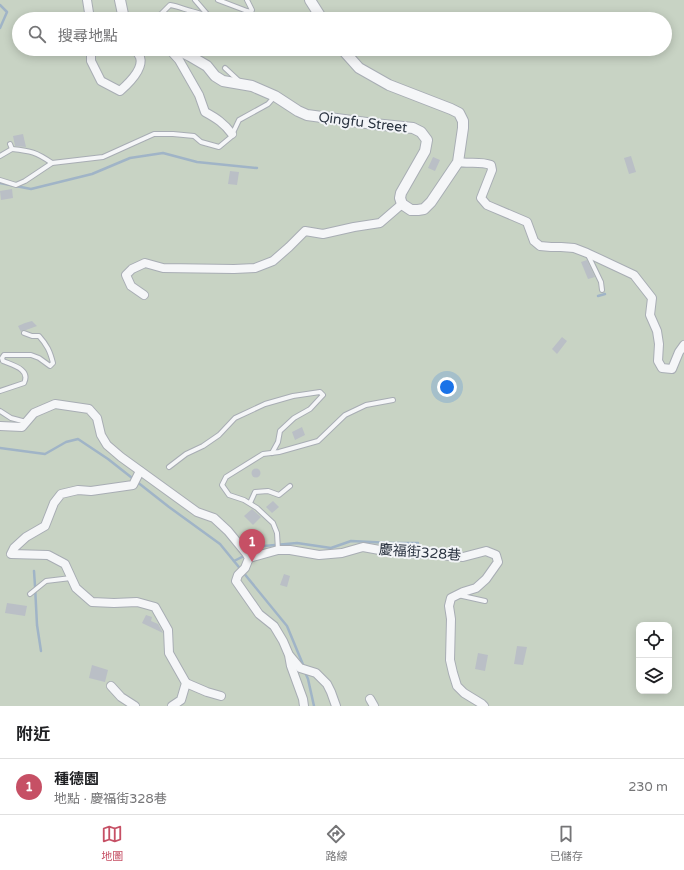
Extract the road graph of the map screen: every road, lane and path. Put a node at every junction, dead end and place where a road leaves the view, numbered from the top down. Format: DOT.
graph roads {
  1 [pos="87,0"];
  2 [pos="120,0"];
  3 [pos="195,0"];
  4 [pos="218,0"];
  5 [pos="247,0"];
  6 [pos="310,0"];
  7 [pos="89,12"];
  8 [pos="123,12"];
  9 [pos="162,12"];
  10 [pos="195,12"];
  11 [pos="205,12"];
  12 [pos="318,12"];
  13 [pos="91,56"];
  14 [pos="138,56"];
  15 [pos="175,56"];
  16 [pos="190,56"];
  17 [pos="348,56"];
  18 [pos="225,68"];
  19 [pos="242,84"];
  20 [pos="275,96"];
  21 [pos="232,134"];
  22 [pos="10,144"];
  23 [pos="12,149"];
  24 [pos="0,156"];
  25 [pos="458,162"];
  26 [pos="52,163"];
  27 [pos="0,180"];
  28 [pos="402,204"];
  29 [pos="587,253"];
  30 [pos="602,290"];
  31 [pos="144,295"];
  32 [pos="24,333"];
  33 [pos="684,345"];
  34 [pos="0,391"];
  35 [pos="393,400"];
  36 [pos="0,411"];
  37 [pos="26,422"];
  38 [pos="0,426"];
  39 [pos="272,453"];
  40 [pos="169,467"];
  41 [pos="139,474"];
  42 [pos="290,486"];
  43 [pos="250,503"];
  44 [pos="278,549"];
  45 [pos="248,556"];
  46 [pos="71,578"];
  47 [pos="30,594"];
  48 [pos="457,595"];
  49 [pos="485,601"];
  50 [pos="289,655"];
  51 [pos="186,682"];
  52 [pos="111,686"];
  53 [pos="221,696"];
  54 [pos="135,706"];
  55 [pos="172,706"];
  56 [pos="304,706"];
  57 [pos="336,706"];
  58 [pos="484,706"];
  1 -- 7 [label="street"];
  2 -- 8 [label="street"];
  3 -- 11 [label="lane"];
  4 -- 5 [label="lane"];
  6 -- 12 [label="street"];
  9 -- 10 [label="lane"];
  13 -- 14 [label="street"];
  15 -- 21 [label="street"];
  16 -- 19 [label="street, Qingfu Street"];
  17 -- 25 [label="street"];
  18 -- 19 [label="lane"];
  19 -- 20 [label="street, Qingfu Street"];
  20 -- 21 [label="lane"];
  20 -- 28 [label="street, Qingfu Street"];
  21 -- 26 [label="lane"];
  22 -- 23 [label="lane"];
  23 -- 24 [label="lane"];
  23 -- 26 [label="lane"];
  25 -- 28 [label="street"];
  25 -- 29 [label="street"];
  26 -- 27 [label="lane"];
  28 -- 31 [label="street"];
  29 -- 30 [label="lane"];
  29 -- 33 [label="street"];
  32 -- 34 [label="lane"];
  35 -- 39 [label="lane"];
  36 -- 37 [label="lane"];
  37 -- 38 [label="street"];
  37 -- 41 [label="street"];
  39 -- 40 [label="lane"];
  39 -- 43 [label="lane"];
  41 -- 45 [label="street"];
  41 -- 46 [label="street"];
  42 -- 43 [label="lane"];
  43 -- 44 [label="lane"];
  44 -- 45 [label="street, 慶福街328巷"];
  44 -- 48 [label="street, 慶福街328巷"];
  45 -- 50 [label="street"];
  46 -- 47 [label="lane"];
  46 -- 51 [label="street"];
  48 -- 49 [label="lane"];
  48 -- 58 [label="street"];
  50 -- 56 [label="street"];
  50 -- 57 [label="street"];
  51 -- 53 [label="street"];
  51 -- 55 [label="street"];
  52 -- 54 [label="street"];
}
